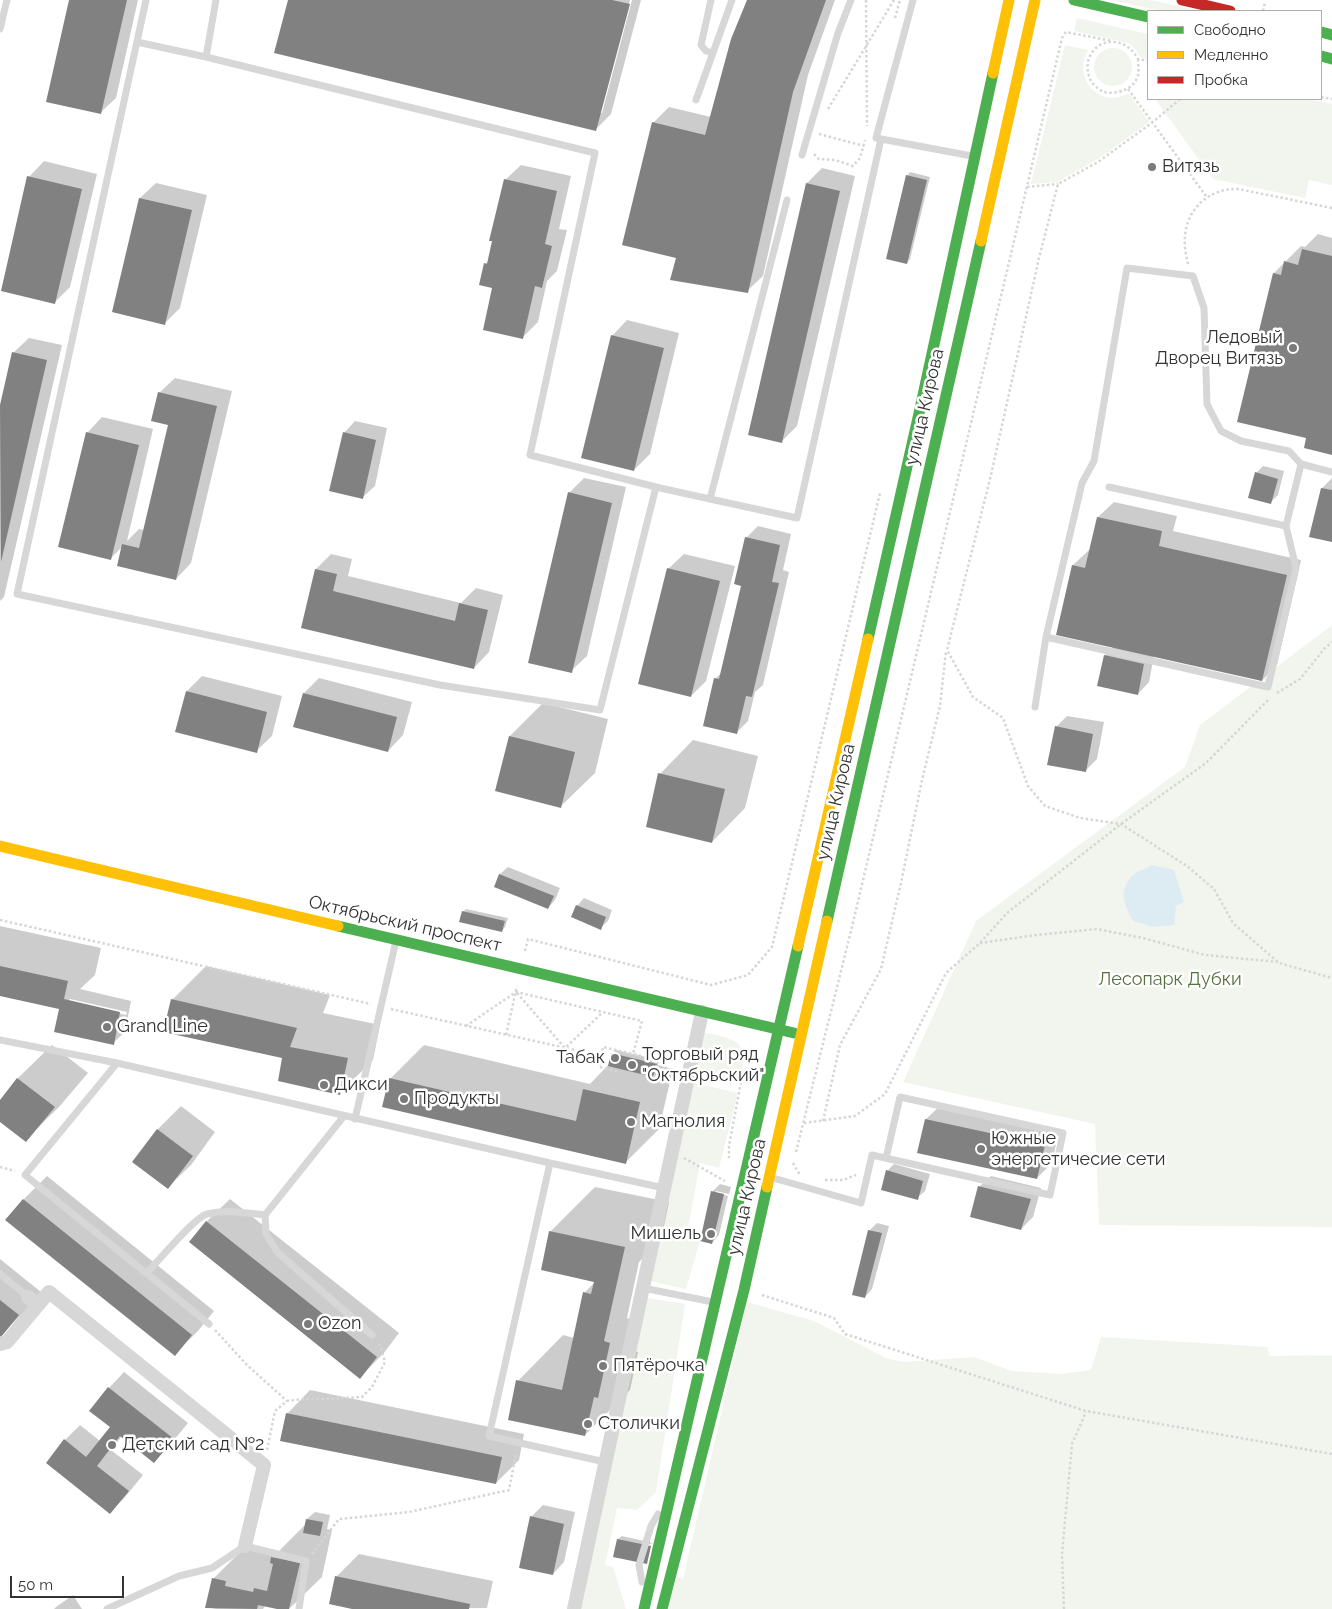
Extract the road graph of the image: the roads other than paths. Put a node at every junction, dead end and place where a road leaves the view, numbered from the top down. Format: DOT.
graph roads {
  1 [pos="7,0"];
  2 [pos="146,0"];
  3 [pos="216,0"];
  4 [pos="711,0"];
  5 [pos="732,0"];
  6 [pos="851,0"];
  7 [pos="913,0"];
  8 [pos="1009,0"];
  9 [pos="1035,0"];
  10 [pos="1074,0"];
  11 [pos="1182,0"];
  12 [pos="1226,10"];
  13 [pos="1147,17"];
  14 [pos="0,29"];
  15 [pos="137,42"];
  16 [pos="713,53"];
  17 [pos="206,57"];
  18 [pos="696,100"];
  19 [pos="881,138"];
  20 [pos="802,155"];
  21 [pos="975,156"];
  22 [pos="788,200"];
  23 [pos="1301,464"];
  24 [pos="1332,472"];
  25 [pos="649,485"];
  26 [pos="1109,487"];
  27 [pos="710,499"];
  28 [pos="1286,526"];
  29 [pos="1046,637"];
  30 [pos="1036,707"];
  31 [pos="0,846"];
  32 [pos="396,940"];
  33 [pos="702,1012"];
  34 [pos="779,1030"];
  35 [pos="802,1035"];
  36 [pos="0,1040"];
  37 [pos="116,1063"];
  38 [pos="344,1116"];
  39 [pos="355,1119"];
  40 [pos="886,1158"];
  41 [pos="550,1163"];
  42 [pos="770,1177"];
  43 [pos="664,1188"];
  44 [pos="265,1215"];
  45 [pos="147,1273"];
  46 [pos="0,1274"];
  47 [pos="642,1288"];
  48 [pos="33,1301"];
  49 [pos="715,1302"];
  50 [pos="209,1324"];
  51 [pos="372,1335"];
  52 [pos="0,1344"];
  53 [pos="605,1462"];
  54 [pos="245,1546"];
  55 [pos="644,1606"];
  56 [pos="107,1609"];
  57 [pos="299,1609"];
  58 [pos="574,1609"];
  59 [pos="662,1609"];
  1 -- 14 [label="lane"];
  2 -- 15 [label="lane"];
  3 -- 17 [label="lane"];
  4 -- 16 [label="lane"];
  5 -- 16 [label="lane"];
  6 -- 20 [label="lane"];
  7 -- 19 [label="lane"];
  8 -- 21 [label="main road, улица Кирова"];
  9 -- 35 [label="main road, улица Кирова"];
  10 -- 13 [label="main road"];
  11 -- 12 [label="main road"];
  15 -- 17 [label="lane"];
  15 -- 25 [label="lane"];
  16 -- 18 [label="lane"];
  17 -- 25 [label="lane"];
  19 -- 21 [label="lane"];
  19 -- 27 [label="lane"];
  21 -- 34 [label="main road, улица Кирова"];
  22 -- 27 [label="lane"];
  23 -- 24 [label="lane"];
  23 -- 28 [label="lane"];
  23 -- 29 [label="lane"];
  25 -- 27 [label="lane"];
  26 -- 28 [label="lane"];
  28 -- 29 [label="lane"];
  29 -- 30 [label="lane"];
  31 -- 32 [label="main road, Октябрьский проспект"];
  32 -- 33 [label="main road, Октябрьский проспект"];
  32 -- 39 [label="lane"];
  33 -- 34 [label="main road, Октябрьский проспект"];
  33 -- 43 [label="street"];
  34 -- 35 [label="main road, Октябрьский проспект"];
  34 -- 49 [label="main road, улица Кирова"];
  35 -- 42 [label="main road, улица Кирова"];
  36 -- 37 [label="lane"];
  37 -- 38 [label="lane"];
  37 -- 45 [label="lane"];
  38 -- 39 [label="lane"];
  38 -- 44 [label="lane"];
  39 -- 41 [label="lane"];
  40 -- 40 [label="lane"];
  40 -- 42 [label="lane"];
  41 -- 43 [label="lane"];
  41 -- 53 [label="lane"];
  42 -- 59 [label="main road, улица Кирова"];
  43 -- 47 [label="street"];
  44 -- 45 [label="lane"];
  44 -- 51 [label="lane"];
  45 -- 50 [label="lane"];
  46 -- 48 [label="lane"];
  47 -- 49 [label="lane"];
  47 -- 53 [label="street"];
  48 -- 52 [label="street"];
  48 -- 54 [label="street"];
  49 -- 55 [label="main road, улица Кирова"];
  53 -- 58 [label="street"];
  54 -- 56 [label="lane"];
  54 -- 57 [label="lane"];
}
